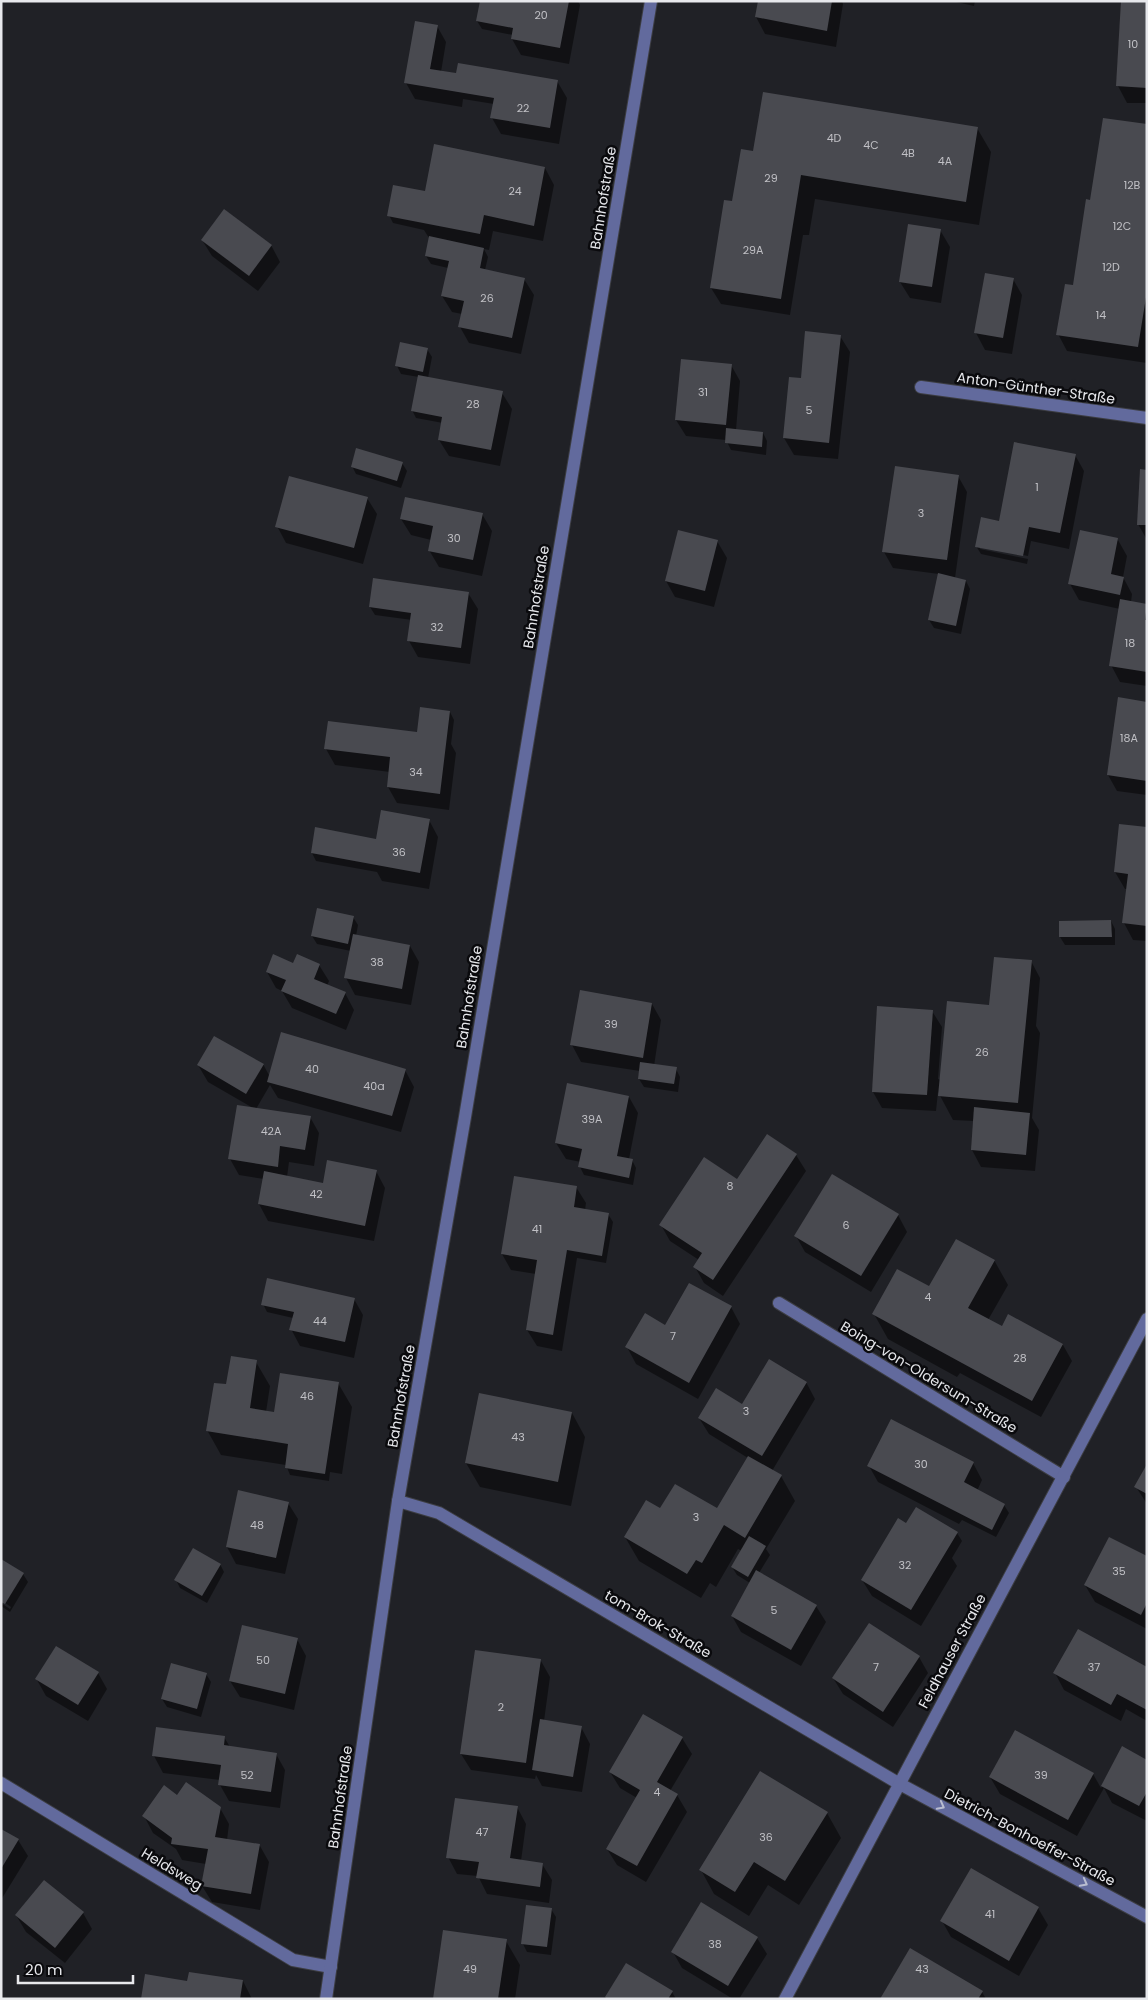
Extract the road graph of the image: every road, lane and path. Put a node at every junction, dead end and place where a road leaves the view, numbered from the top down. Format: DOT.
graph roads {
  1 [pos="651,1"];
  2 [pos="921,387"];
  3 [pos="1147,418"];
  4 [pos="779,1303"];
  5 [pos="1147,1319"];
  6 [pos="1064,1477"];
  7 [pos="398,1501"];
  8 [pos="1,1783"];
  9 [pos="898,1783"];
  10 [pos="1147,1917"];
  11 [pos="331,1967"];
  12 [pos="326,1999"];
  13 [pos="785,1999"];
  1 -- 7 [label="street, Bahnhofstraße"];
  2 -- 3 [label="street, Anton-Günther-Straße"];
  4 -- 6 [label="street, Boing-von-Oldersum-Straße"];
  5 -- 6 [label="street, Feldhauser Straße"];
  6 -- 9 [label="street, Feldhauser Straße"];
  7 -- 9 [label="street, tom-Brok-Straße"];
  7 -- 11 [label="street, Bahnhofstraße"];
  8 -- 11 [label="street, Heldsweg"];
  9 -- 10 [label="street, Dietrich-Bonhoeffer-Straße, one-way"];
  9 -- 13 [label="street, Feldhauser Straße"];
  11 -- 12 [label="street, Bahnhofstraße"];
}
